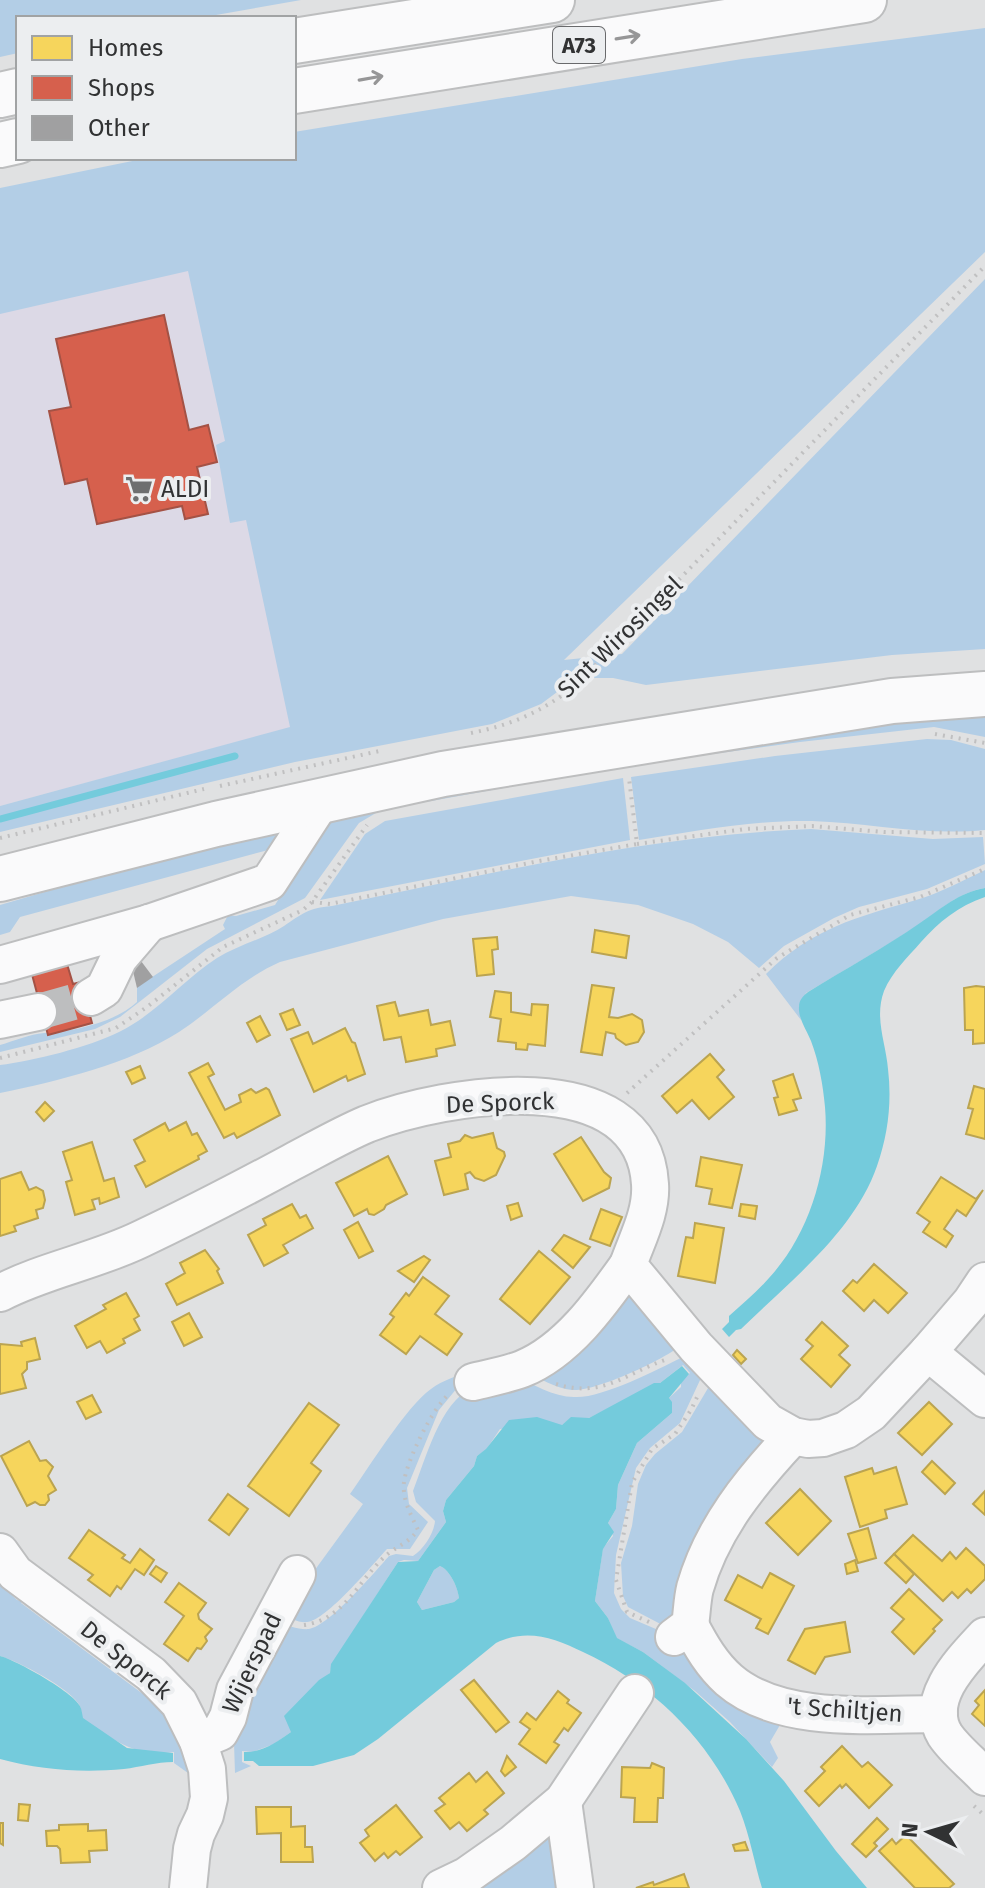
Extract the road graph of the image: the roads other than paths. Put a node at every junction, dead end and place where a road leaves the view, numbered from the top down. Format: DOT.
graph roads {
  1 [pos="552,0"];
  2 [pos="864,0"];
  3 [pos="296,41"];
  4 [pos="296,91"];
  5 [pos="985,694"];
  6 [pos="323,799"];
  7 [pos="0,879"];
  8 [pos="149,923"];
  9 [pos="0,965"];
  10 [pos="91,997"];
  11 [pos="38,1012"];
  12 [pos="0,1020"];
  13 [pos="628,1265"];
  14 [pos="985,1281"];
  15 [pos="0,1293"];
  16 [pos="928,1352"];
  17 [pos="473,1382"];
  18 [pos="985,1399"];
  19 [pos="793,1436"];
  20 [pos="0,1552"];
  21 [pos="297,1574"];
  22 [pos="985,1636"];
  23 [pos="635,1693"];
  24 [pos="939,1714"];
  25 [pos="198,1741"];
  26 [pos="985,1777"];
  27 [pos="563,1801"];
  28 [pos="188,1888"];
  29 [pos="441,1888"];
  30 [pos="575,1888"];
  1 -- 3 [label="main road, A73"];
  4 -- 2 [label="main road, A73, one-way"];
  5 -- 6 [label="main road"];
  6 -- 7 [label="main road"];
  6 -- 8 [label="street"];
  8 -- 9 [label="street"];
  8 -- 10 [label="street"];
  11 -- 12 [label="street"];
  13 -- 15 [label="street, De Sporck"];
  13 -- 17 [label="street"];
  13 -- 19 [label="street"];
  14 -- 16 [label="street"];
  16 -- 18 [label="street"];
  16 -- 19 [label="street"];
  19 -- 24 [label="street, 't Schiltjen"];
  20 -- 25 [label="street, De Sporck"];
  21 -- 25 [label="street, Wijerspad"];
  22 -- 24 [label="street"];
  23 -- 27 [label="street"];
  24 -- 26 [label="street"];
  25 -- 28 [label="street, De Sporck"];
  27 -- 29 [label="street"];
  27 -- 30 [label="street"];
}
